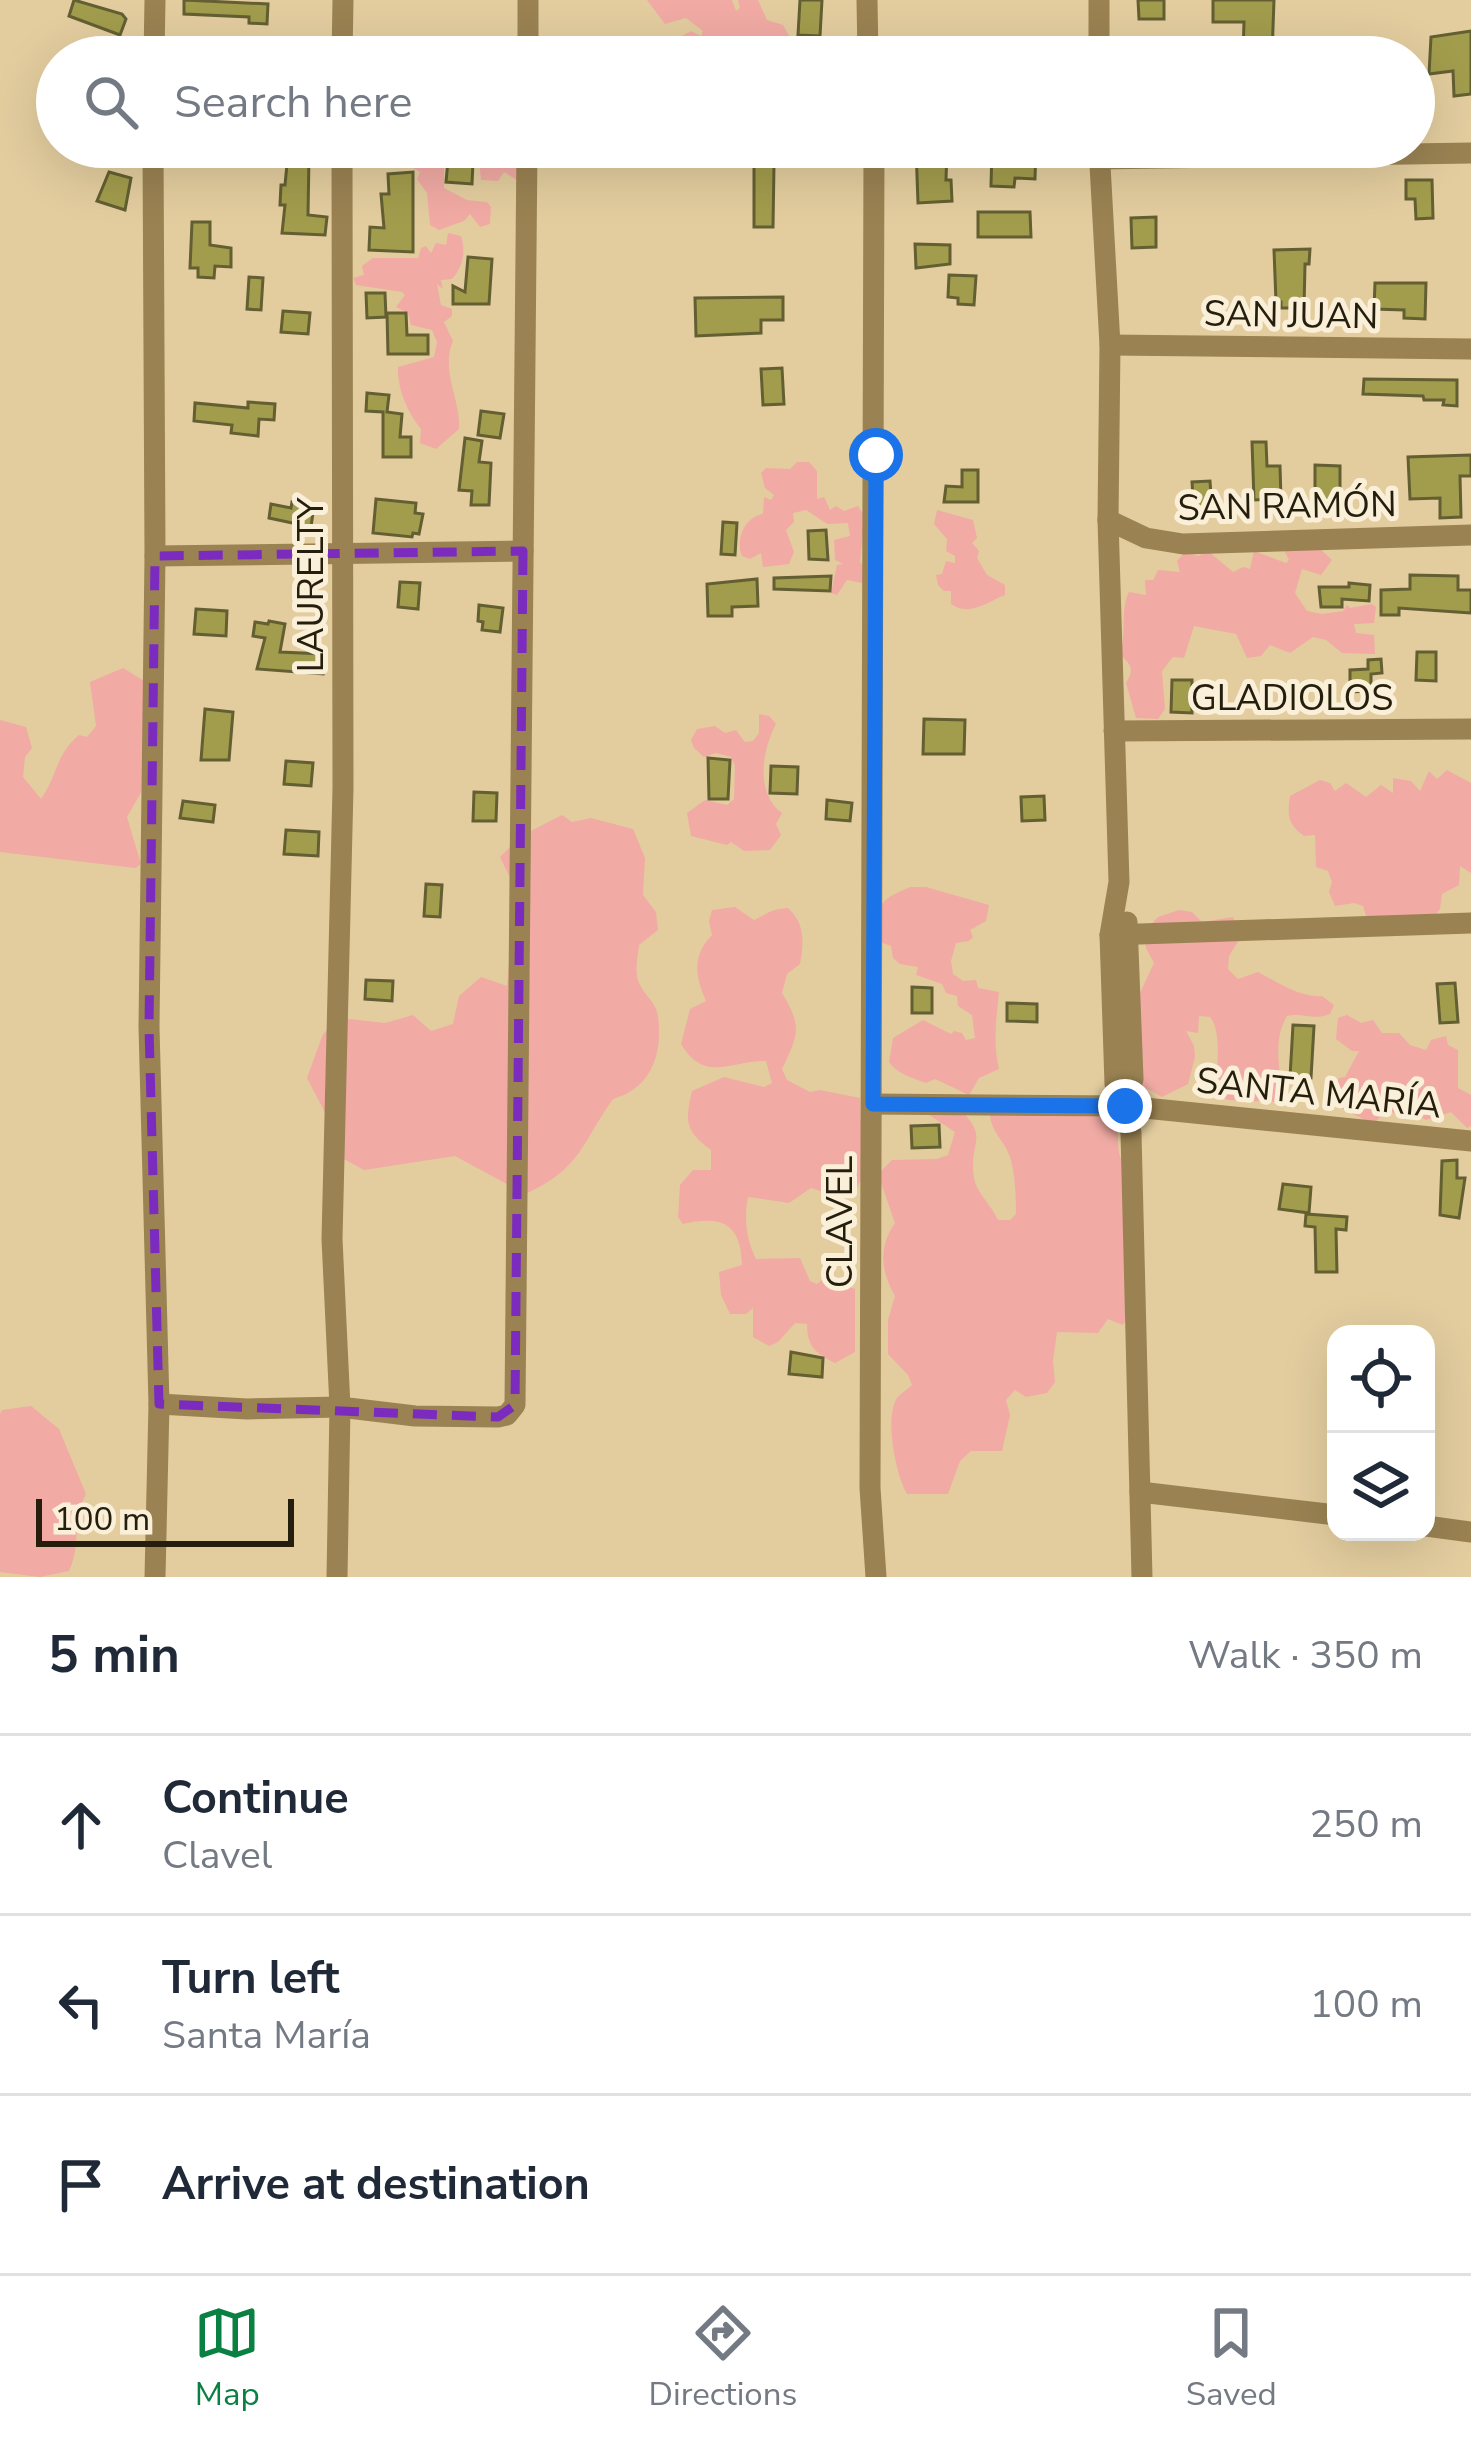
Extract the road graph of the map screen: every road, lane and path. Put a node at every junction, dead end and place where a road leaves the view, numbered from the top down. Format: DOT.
graph roads {
  1 [pos="155,0"];
  2 [pos="343,0"];
  3 [pos="528,0"];
  4 [pos="866,0"];
  5 [pos="1099,0"];
  6 [pos="154,36"];
  7 [pos="342,36"];
  8 [pos="528,36"];
  9 [pos="867,36"];
  10 [pos="1100,36"];
  11 [pos="1435,153"];
  12 [pos="1471,153"];
  13 [pos="153,168"];
  14 [pos="342,168"];
  15 [pos="527,168"];
  16 [pos="874,168"];
  17 [pos="1099,168"];
  18 [pos="1110,345"];
  19 [pos="1471,349"];
  20 [pos="1108,520"];
  21 [pos="1471,535"];
  22 [pos="524,551"];
  23 [pos="343,553"];
  24 [pos="155,556"];
  25 [pos="1471,729"];
  26 [pos="1114,731"];
  27 [pos="1471,923"];
  28 [pos="1119,934"];
  29 [pos="873,1104"];
  30 [pos="1125,1106"];
  31 [pos="1471,1141"];
  32 [pos="159,1404"];
  33 [pos="340,1407"];
  34 [pos="1140,1492"];
  35 [pos="1327,1515"];
  36 [pos="1435,1527"];
  37 [pos="1471,1532"];
  38 [pos="155,1577"];
  39 [pos="337,1577"];
  40 [pos="876,1577"];
  41 [pos="1142,1577"];
  1 -- 6 [label="street"];
  2 -- 7 [label="street"];
  3 -- 8 [label="street"];
  4 -- 9 [label="street"];
  5 -- 10 [label="street"];
  11 -- 12 [label="street"];
  13 -- 24 [label="street"];
  14 -- 23 [label="street, LAURELTY"];
  15 -- 22 [label="street"];
  16 -- 29 [label="street, CLAVEL"];
  17 -- 18 [label="street"];
  18 -- 19 [label="street, SAN JUAN"];
  18 -- 20 [label="street"];
  20 -- 21 [label="street, SAN RAMÓN"];
  20 -- 26 [label="street"];
  22 -- 23 [label="street"];
  22 -- 33 [label="street"];
  23 -- 24 [label="street"];
  23 -- 33 [label="street, LAURELTY"];
  24 -- 32 [label="street"];
  25 -- 26 [label="street, GLADIOLOS"];
  26 -- 28 [label="street"];
  27 -- 28 [label="street"];
  28 -- 30 [label="street"];
  29 -- 30 [label="street, SANTA MARÍA"];
  29 -- 40 [label="street, CLAVEL"];
  30 -- 31 [label="street, SANTA MARÍA"];
  30 -- 34 [label="street"];
  32 -- 33 [label="street"];
  32 -- 38 [label="street"];
  33 -- 39 [label="street, LAURELTY"];
  34 -- 35 [label="street"];
  34 -- 41 [label="street"];
  36 -- 37 [label="street"];
}
